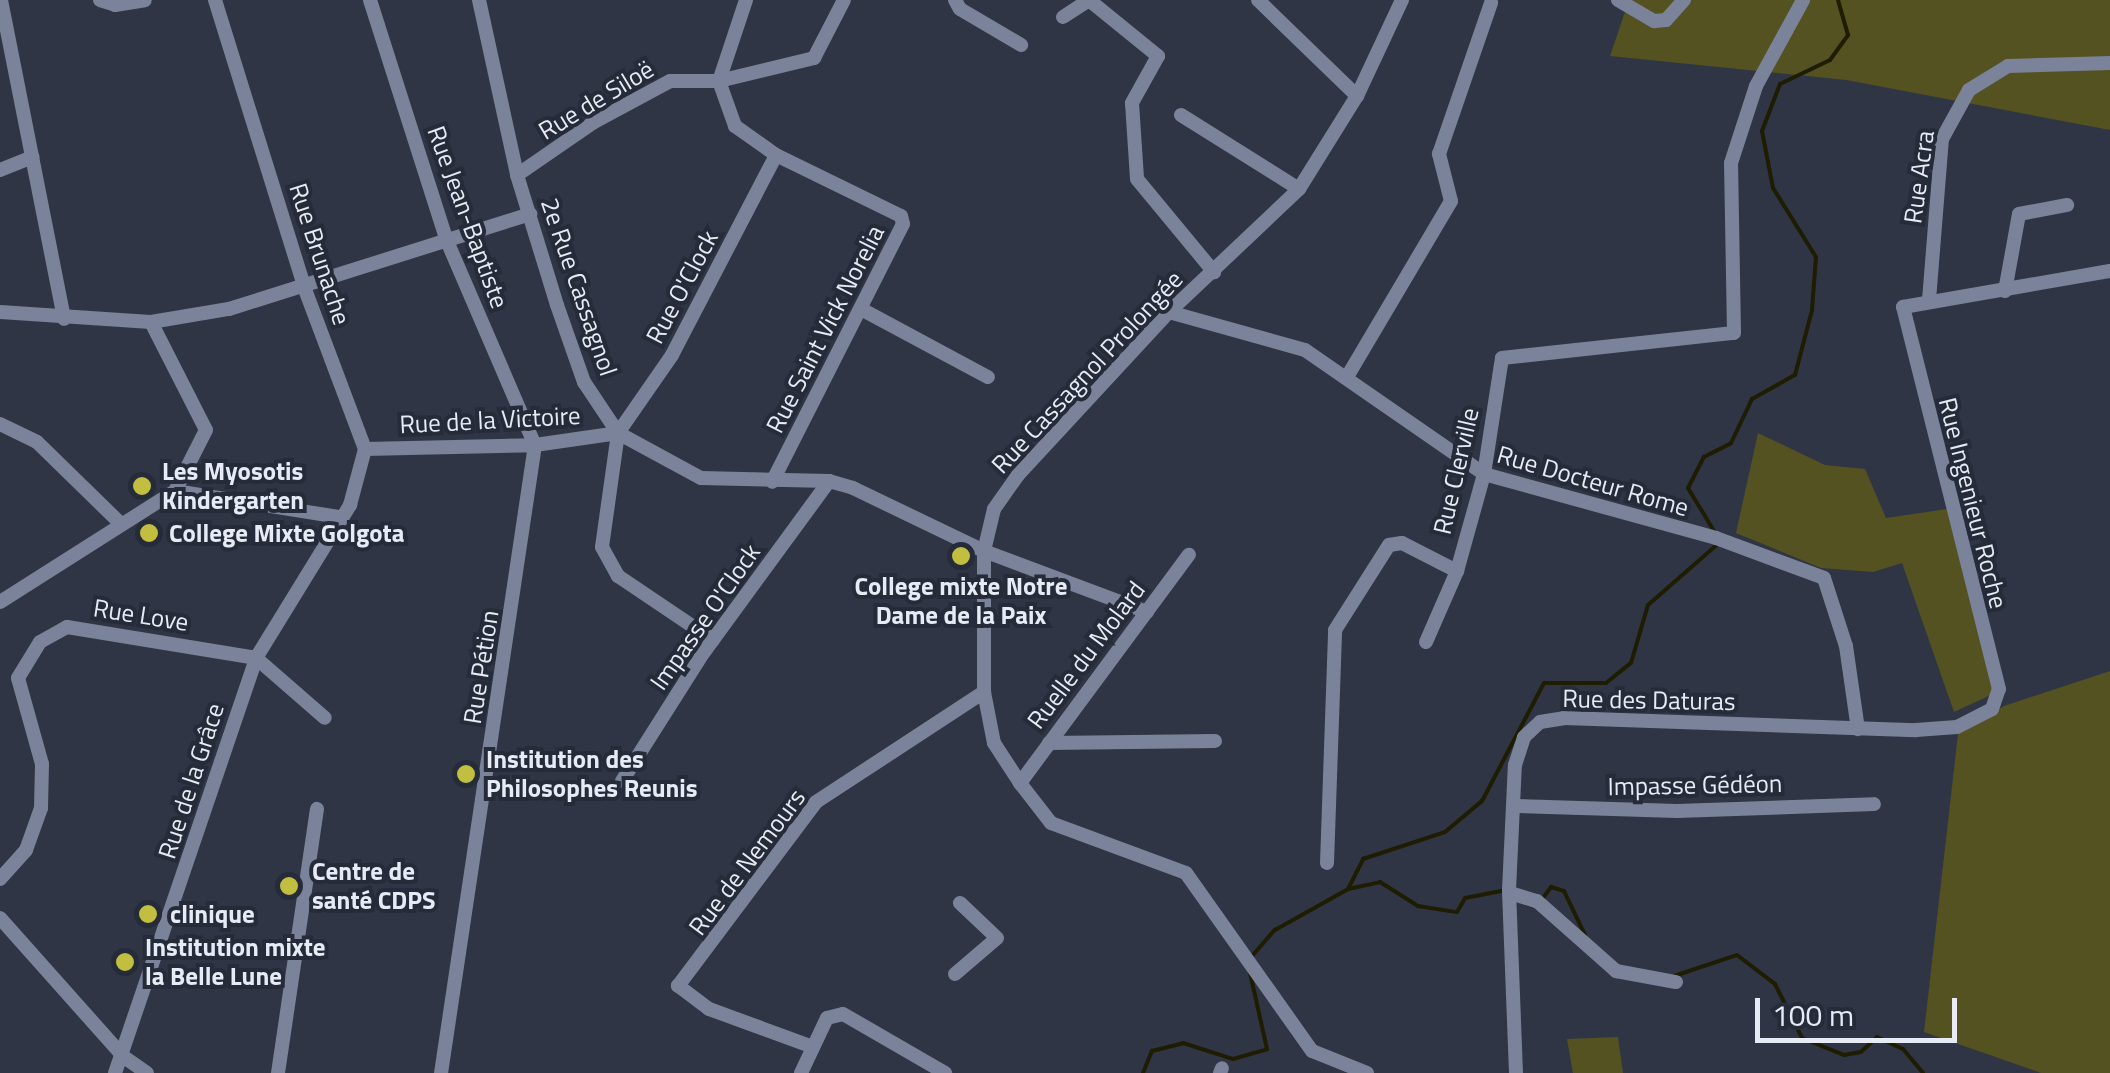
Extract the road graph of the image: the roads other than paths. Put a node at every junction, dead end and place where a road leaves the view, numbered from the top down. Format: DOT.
graph roads {
  1 [pos="1,0"];
  2 [pos="100,0"];
  3 [pos="145,0"];
  4 [pos="215,0"];
  5 [pos="370,0"];
  6 [pos="479,0"];
  7 [pos="746,0"];
  8 [pos="844,0"];
  9 [pos="956,0"];
  10 [pos="1089,0"];
  11 [pos="1258,0"];
  12 [pos="1402,0"];
  13 [pos="1618,0"];
  14 [pos="1684,0"];
  15 [pos="1803,0"];
  16 [pos="1491,3"];
  17 [pos="1064,17"];
  18 [pos="1021,45"];
  19 [pos="2110,63"];
  20 [pos="719,81"];
  21 [pos="1357,96"];
  22 [pos="1181,115"];
  23 [pos="776,155"];
  24 [pos="33,156"];
  25 [pos="0,170"];
  26 [pos="517,176"];
  27 [pos="1299,189"];
  28 [pos="2068,205"];
  29 [pos="530,214"];
  30 [pos="447,240"];
  31 [pos="1214,272"];
  32 [pos="2110,272"];
  33 [pos="306,288"];
  34 [pos="2005,291"];
  35 [pos="1929,300"];
  36 [pos="861,308"];
  37 [pos="0,312"];
  38 [pos="1169,312"];
  39 [pos="64,318"];
  40 [pos="152,322"];
  41 [pos="988,377"];
  42 [pos="1347,377"];
  43 [pos="0,424"];
  44 [pos="618,433"];
  45 [pos="535,445"];
  46 [pos="365,449"];
  47 [pos="1484,474"];
  48 [pos="829,481"];
  49 [pos="772,482"];
  50 [pos="175,491"];
  51 [pos="340,516"];
  52 [pos="120,523"];
  53 [pos="984,551"];
  54 [pos="1190,555"];
  55 [pos="1458,571"];
  56 [pos="0,602"];
  57 [pos="1147,612"];
  58 [pos="714,640"];
  59 [pos="1426,642"];
  60 [pos="256,658"];
  61 [pos="984,692"];
  62 [pos="1992,709"];
  63 [pos="325,718"];
  64 [pos="1858,729"];
  65 [pos="1215,741"];
  66 [pos="1049,743"];
  67 [pos="622,781"];
  68 [pos="1020,782"];
  69 [pos="1874,804"];
  70 [pos="1516,806"];
  71 [pos="317,809"];
  72 [pos="1327,863"];
  73 [pos="0,879"];
  74 [pos="1510,893"];
  75 [pos="960,903"];
  76 [pos="0,918"];
  77 [pos="955,974"];
  78 [pos="1676,982"];
  79 [pos="813,1047"];
  80 [pos="124,1057"];
  81 [pos="116,1073"];
  82 [pos="146,1073"];
  83 [pos="278,1073"];
  84 [pos="441,1073"];
  85 [pos="802,1073"];
  86 [pos="945,1073"];
  87 [pos="1367,1073"];
  88 [pos="1516,1073"];
  1 -- 24 [label="street"];
  2 -- 3 [label="street"];
  4 -- 33 [label="street, Rue Brunache"];
  5 -- 30 [label="street, Rue Jean-Baptiste"];
  6 -- 26 [label="street, 2e Rue Cassagnol"];
  7 -- 20 [label="street"];
  8 -- 20 [label="street, Rue de Siloë"];
  9 -- 18 [label="street"];
  10 -- 17 [label="street"];
  10 -- 31 [label="street"];
  11 -- 21 [label="street"];
  12 -- 21 [label="street, Rue Cassagnol Prolongée"];
  13 -- 14 [label="street"];
  15 -- 47 [label="street, Rue Clerville"];
  16 -- 42 [label="street"];
  19 -- 35 [label="street, Rue Acra"];
  20 -- 23 [label="street, Rue Saint Vick Norelia"];
  20 -- 26 [label="street, Rue de Siloë"];
  21 -- 27 [label="street, Rue Cassagnol Prolongée"];
  22 -- 27 [label="street"];
  23 -- 36 [label="street, Rue Saint Vick Norelia"];
  23 -- 44 [label="street, Rue O'Clock"];
  24 -- 25 [label="street"];
  24 -- 39 [label="street"];
  26 -- 29 [label="street, 2e Rue Cassagnol"];
  27 -- 31 [label="street, Rue Cassagnol Prolongée"];
  28 -- 34 [label="street"];
  29 -- 30 [label="street"];
  29 -- 44 [label="street, 2e Rue Cassagnol"];
  30 -- 33 [label="street"];
  30 -- 45 [label="street, Rue Jean-Baptiste"];
  31 -- 38 [label="street, Rue Cassagnol Prolongée"];
  32 -- 34 [label="street"];
  33 -- 40 [label="street"];
  33 -- 46 [label="street, Rue Brunache"];
  34 -- 35 [label="street"];
  35 -- 62 [label="street, Rue Ingenieur Roche"];
  36 -- 41 [label="street"];
  36 -- 49 [label="street, Rue Saint Vick Norelia"];
  37 -- 39 [label="street"];
  38 -- 42 [label="street, Rue Docteur Rome"];
  38 -- 53 [label="street, Rue Cassagnol Prolongée"];
  39 -- 40 [label="street"];
  40 -- 50 [label="street"];
  42 -- 47 [label="street, Rue Docteur Rome"];
  43 -- 52 [label="street"];
  44 -- 45 [label="street, Rue de la Victoire"];
  44 -- 49 [label="street, 2e Rue Cassagnol"];
  44 -- 58 [label="street"];
  45 -- 46 [label="street, Rue de la Victoire"];
  45 -- 84 [label="street, Rue Pétion"];
  46 -- 51 [label="street"];
  47 -- 55 [label="street, Rue Clerville"];
  47 -- 64 [label="street, Rue Docteur Rome"];
  48 -- 49 [label="street, 2e Rue Cassagnol"];
  48 -- 53 [label="street, 2e Rue Cassagnol"];
  48 -- 58 [label="street, Impasse O'Clock"];
  50 -- 51 [label="street"];
  50 -- 52 [label="street"];
  51 -- 60 [label="street, Rue de la Grâce"];
  52 -- 56 [label="street"];
  53 -- 57 [label="street, 2e Rue Cassagnol"];
  53 -- 61 [label="street, Rue Cassagnol Prolongée"];
  54 -- 57 [label="street, Ruelle du Molard"];
  55 -- 59 [label="street, Rue Clerville"];
  55 -- 72 [label="street"];
  57 -- 66 [label="street, Ruelle du Molard"];
  58 -- 67 [label="street, Impasse O'Clock"];
  60 -- 63 [label="street"];
  60 -- 73 [label="street, Rue Love"];
  60 -- 80 [label="street, Rue de la Grâce"];
  61 -- 68 [label="street, Rue Cassagnol Prolongée"];
  61 -- 79 [label="street, Rue de Nemours"];
  62 -- 64 [label="street, Rue des Daturas"];
  64 -- 70 [label="street, Rue des Daturas"];
  65 -- 66 [label="street"];
  66 -- 68 [label="street, Ruelle du Molard"];
  68 -- 87 [label="street, Rue Cassagnol Prolongée"];
  69 -- 70 [label="street, Impasse Gédéon"];
  70 -- 74 [label="street, Rue des Daturas"];
  71 -- 83 [label="street"];
  74 -- 78 [label="street"];
  74 -- 88 [label="street, Rue des Daturas"];
  75 -- 77 [label="street"];
  76 -- 80 [label="street"];
  79 -- 85 [label="street"];
  79 -- 86 [label="street"];
  80 -- 81 [label="street, Rue de la Grâce"];
  80 -- 82 [label="street"];
}
